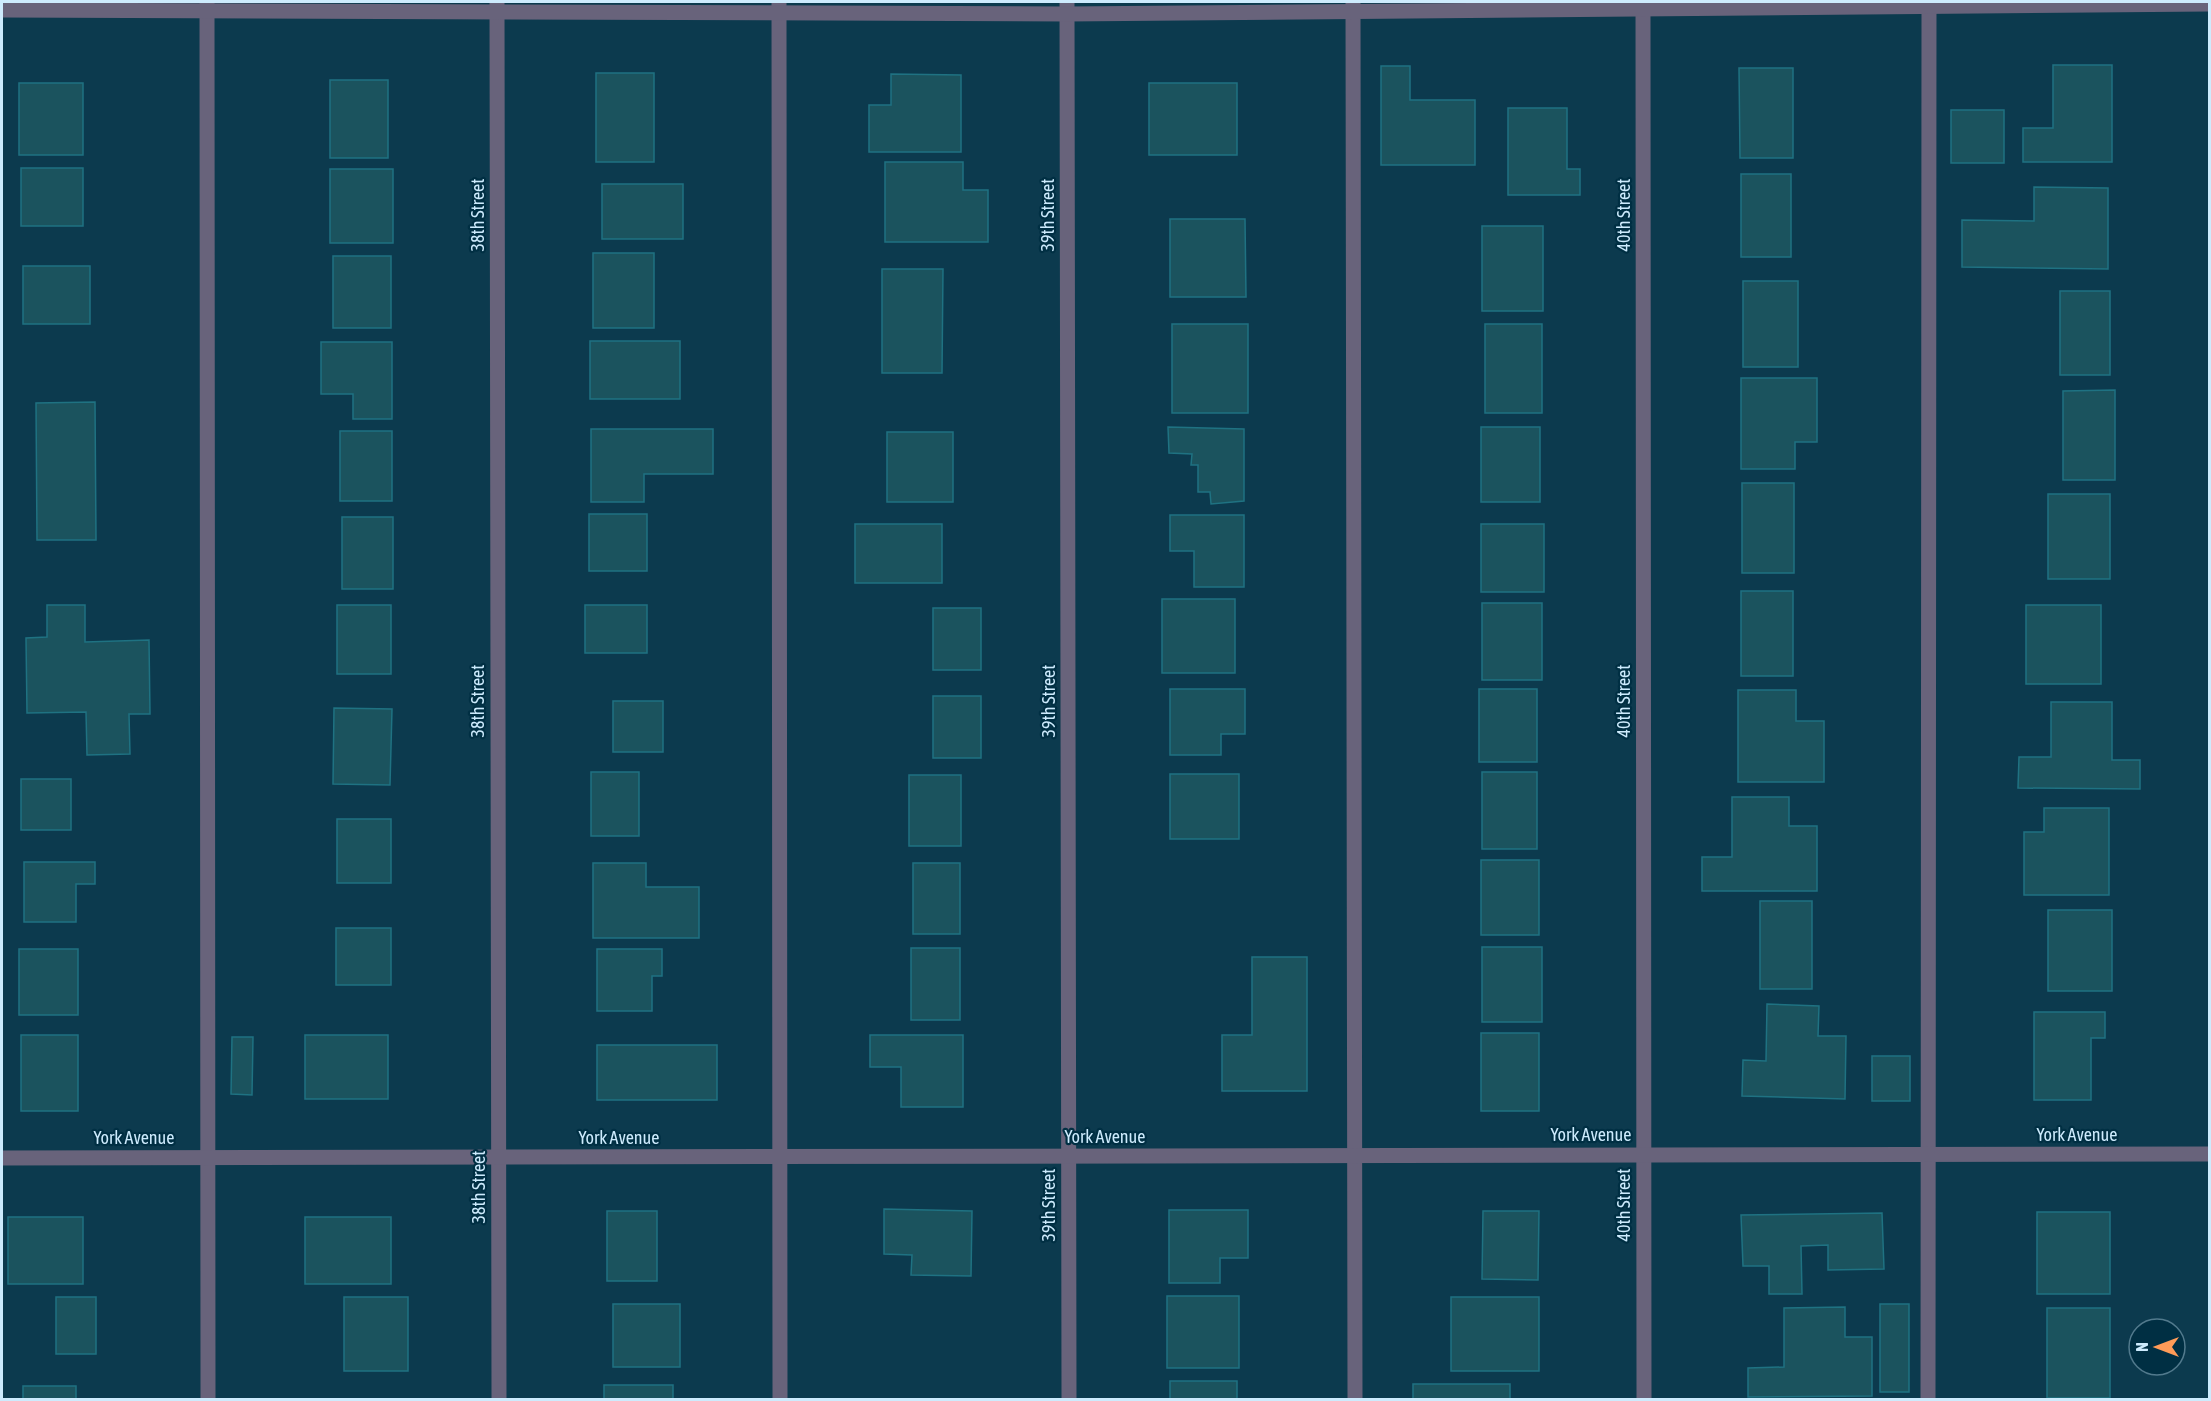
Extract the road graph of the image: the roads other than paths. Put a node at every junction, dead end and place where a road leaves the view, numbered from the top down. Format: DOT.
graph roads {
  1 [pos="1929,4"];
  2 [pos="2210,4"];
  3 [pos="1644,5"];
  4 [pos="207,6"];
  5 [pos="1353,6"];
  6 [pos="497,7"];
  7 [pos="779,7"];
  8 [pos="1067,8"];
  9 [pos="2,10"];
  10 [pos="2210,1154"];
  11 [pos="1644,1155"];
  12 [pos="1929,1155"];
  13 [pos="1069,1156"];
  14 [pos="1354,1156"];
  15 [pos="498,1157"];
  16 [pos="781,1157"];
  17 [pos="2,1158"];
  18 [pos="209,1158"];
  19 [pos="208,1400"];
  20 [pos="498,1400"];
  21 [pos="780,1400"];
  22 [pos="1069,1400"];
  23 [pos="1355,1400"];
  24 [pos="1644,1400"];
  25 [pos="1928,1400"];
  1 -- 2 [label="street"];
  1 -- 3 [label="street"];
  1 -- 12 [label="street"];
  3 -- 5 [label="street"];
  3 -- 11 [label="street, 40th Street"];
  4 -- 6 [label="street"];
  4 -- 9 [label="street"];
  4 -- 18 [label="street"];
  5 -- 8 [label="street"];
  5 -- 14 [label="street"];
  6 -- 7 [label="street"];
  6 -- 15 [label="street, 38th Street"];
  7 -- 8 [label="street"];
  7 -- 16 [label="street"];
  8 -- 13 [label="street, 39th Street"];
  10 -- 12 [label="street, York Avenue"];
  11 -- 12 [label="street, York Avenue"];
  11 -- 14 [label="street, York Avenue"];
  11 -- 24 [label="street, 40th Street"];
  12 -- 25 [label="street"];
  13 -- 14 [label="street, York Avenue"];
  13 -- 16 [label="street, York Avenue"];
  13 -- 22 [label="street, 39th Street"];
  14 -- 23 [label="street"];
  15 -- 16 [label="street, York Avenue"];
  15 -- 18 [label="street, York Avenue"];
  15 -- 20 [label="street, 38th Street"];
  16 -- 21 [label="street"];
  17 -- 18 [label="street, York Avenue"];
  18 -- 19 [label="street"];
}
